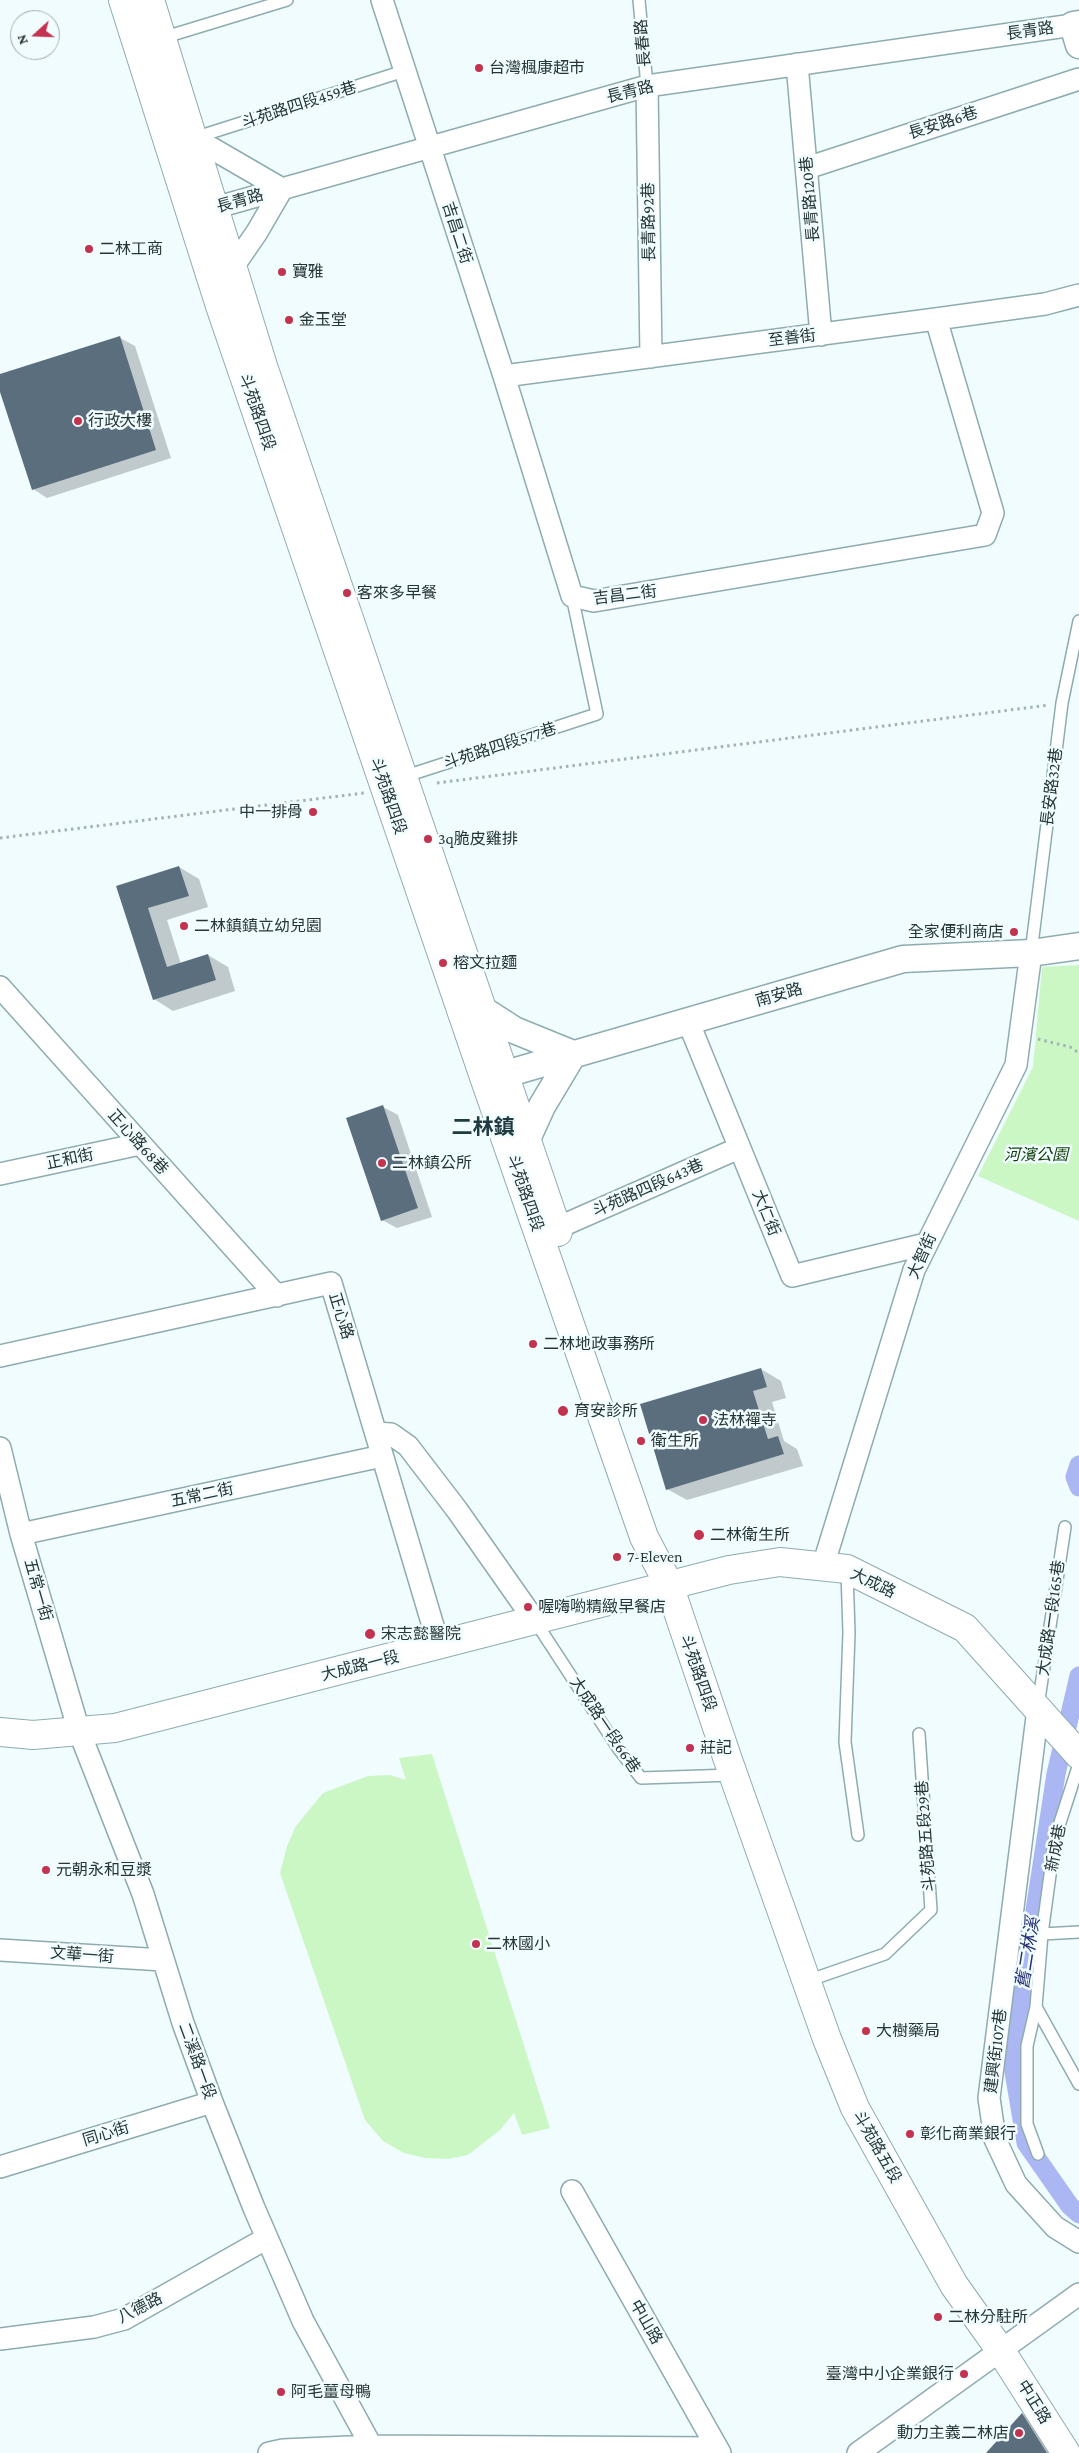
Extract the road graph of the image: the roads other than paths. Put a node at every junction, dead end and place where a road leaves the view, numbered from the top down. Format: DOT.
graph roads {
  1 [pos="124,0"];
  2 [pos="150,0"];
  3 [pos="288,0"];
  4 [pos="382,0"];
  5 [pos="639,0"];
  6 [pos="1077,32"];
  7 [pos="162,38"];
  8 [pos="796,64"];
  9 [pos="404,71"];
  10 [pos="1079,79"];
  11 [pos="647,86"];
  12 [pos="194,138"];
  13 [pos="429,148"];
  14 [pos="807,168"];
  15 [pos="282,189"];
  16 [pos="204,211"];
  17 [pos="233,267"];
  18 [pos="1079,295"];
  19 [pos="936,320"];
  20 [pos="821,335"];
  21 [pos="651,357"];
  22 [pos="504,376"];
  23 [pos="572,596"];
  24 [pos="1079,621"];
  25 [pos="398,785"];
  26 [pos="1079,946"];
  27 [pos="1031,953"];
  28 [pos="0,987"];
  29 [pos="483,1010"];
  30 [pos="688,1022"];
  31 [pos="573,1054"];
  32 [pos="495,1076"];
  33 [pos="527,1139"];
  34 [pos="140,1144"];
  35 [pos="739,1148"];
  36 [pos="0,1174"];
  37 [pos="557,1228"];
  38 [pos="926,1244"];
  39 [pos="277,1296"];
  40 [pos="0,1356"];
  41 [pos="376,1433"];
  42 [pos="0,1448"];
  43 [pos="382,1456"];
  44 [pos="1065,1527"];
  45 [pos="21,1534"];
  46 [pos="835,1568"];
  47 [pos="669,1585"];
  48 [pos="535,1621"];
  49 [pos="439,1646"];
  50 [pos="1038,1709"];
  51 [pos="79,1731"];
  52 [pos="0,1732"];
  53 [pos="920,1734"];
  54 [pos="1079,1755"];
  55 [pos="1079,1764"];
  56 [pos="730,1768"];
  57 [pos="858,1835"];
  58 [pos="1079,1932"];
  59 [pos="1042,1934"];
  60 [pos="0,1950"];
  61 [pos="163,1960"];
  62 [pos="805,1981"];
  63 [pos="1036,2007"];
  64 [pos="1079,2084"];
  65 [pos="212,2102"];
  66 [pos="1038,2154"];
  67 [pos="0,2167"];
  68 [pos="572,2191"];
  69 [pos="267,2238"];
  70 [pos="1079,2242"];
  71 [pos="1079,2294"];
  72 [pos="0,2339"];
  73 [pos="1001,2351"];
  74 [pos="373,2450"];
  75 [pos="718,2450"];
  76 [pos="278,2452"];
  77 [pos="858,2453"];
  78 [pos="1066,2453"];
  1 -- 16 [label="main road, 斗苑路四段"];
  2 -- 7 [label="main road, 斗苑路四段"];
  3 -- 7 [label="lane"];
  4 -- 9 [label="street, 吉昌二街"];
  5 -- 11 [label="lane, 長春路"];
  6 -- 8 [label="street, 長青路"];
  7 -- 12 [label="main road, 斗苑路四段"];
  8 -- 11 [label="street, 長青路"];
  8 -- 14 [label="street, 長青路120巷"];
  9 -- 12 [label="lane, 斗苑路四段459巷"];
  9 -- 13 [label="street, 吉昌二街"];
  10 -- 14 [label="street, 長安路6巷"];
  11 -- 13 [label="street, 長青路"];
  11 -- 21 [label="street, 長青路92巷"];
  12 -- 15 [label="street"];
  12 -- 16 [label="main road, 斗苑路四段"];
  13 -- 15 [label="street, 長青路"];
  13 -- 22 [label="street, 吉昌二街"];
  14 -- 20 [label="street, 長青路120巷"];
  15 -- 16 [label="street, 長青路"];
  15 -- 17 [label="street"];
  16 -- 17 [label="main road, 斗苑路四段"];
  16 -- 25 [label="main road, 斗苑路四段"];
  17 -- 25 [label="main road, 斗苑路四段"];
  18 -- 19 [label="street, 至善街"];
  19 -- 20 [label="street, 至善街"];
  19 -- 23 [label="street, 吉昌二街"];
  20 -- 21 [label="street, 至善街"];
  21 -- 22 [label="street, 至善街"];
  22 -- 23 [label="street, 吉昌二街"];
  23 -- 25 [label="lane, 斗苑路四段577巷"];
  24 -- 27 [label="lane, 長安路32巷"];
  25 -- 29 [label="main road, 斗苑路四段"];
  25 -- 32 [label="main road, 斗苑路四段"];
  26 -- 27 [label="street, 南安路"];
  27 -- 30 [label="street, 南安路"];
  27 -- 38 [label="street, 大智街"];
  28 -- 34 [label="street, 正心路68巷"];
  29 -- 31 [label="street"];
  29 -- 32 [label="main road, 斗苑路四段"];
  30 -- 31 [label="street, 南安路"];
  30 -- 35 [label="street, 大仁街"];
  31 -- 32 [label="street, 南安路"];
  31 -- 33 [label="street"];
  32 -- 33 [label="main road, 斗苑路四段"];
  32 -- 47 [label="main road, 斗苑路四段"];
  33 -- 37 [label="main road, 斗苑路四段"];
  34 -- 36 [label="street, 正和街"];
  34 -- 39 [label="street, 正心路68巷"];
  35 -- 37 [label="street, 斗苑路四段643巷"];
  35 -- 38 [label="street, 大仁街"];
  37 -- 47 [label="main road, 斗苑路四段"];
  38 -- 46 [label="street, 大智街"];
  39 -- 40 [label="street, 正心路"];
  39 -- 41 [label="street, 正心路"];
  41 -- 43 [label="street, 正心路"];
  41 -- 48 [label="street"];
  42 -- 45 [label="street, 五常一街"];
  43 -- 45 [label="street, 五常二街"];
  43 -- 49 [label="street, 正心路"];
  44 -- 50 [label="lane, 大成路一段165巷"];
  45 -- 51 [label="street, 五常一街"];
  46 -- 47 [label="main road, 大成路"];
  46 -- 50 [label="main road, 大成路"];
  46 -- 57 [label="lane"];
  47 -- 48 [label="main road, 大成路一段"];
  47 -- 56 [label="main road, 斗苑路四段"];
  48 -- 49 [label="main road, 大成路一段"];
  48 -- 56 [label="lane, 大成路一段66巷"];
  49 -- 51 [label="main road, 大成路一段"];
  50 -- 54 [label="main road, 大成路"];
  50 -- 70 [label="street, 建興街107巷"];
  51 -- 52 [label="main road"];
  51 -- 61 [label="street, 二溪路一段"];
  53 -- 62 [label="lane, 斗苑路五段29巷"];
  55 -- 59 [label="lane, 新成巷"];
  56 -- 62 [label="main road, 斗苑路五段"];
  58 -- 59 [label="lane"];
  59 -- 63 [label="lane, 新成巷"];
  60 -- 61 [label="street, 文華一街"];
  61 -- 65 [label="street, 二溪路一段"];
  62 -- 73 [label="main road, 斗苑路五段"];
  63 -- 64 [label="lane"];
  63 -- 66 [label="lane, 新成巷"];
  65 -- 67 [label="street, 同心街"];
  65 -- 69 [label="street, 二溪路一段"];
  68 -- 75 [label="street, 中山路"];
  69 -- 72 [label="street, 八德路"];
  69 -- 74 [label="street, 二溪路一段"];
  71 -- 73 [label="street"];
  73 -- 77 [label="street"];
  73 -- 78 [label="main road, 中正路"];
  74 -- 75 [label="street"];
  74 -- 76 [label="street"];
}
